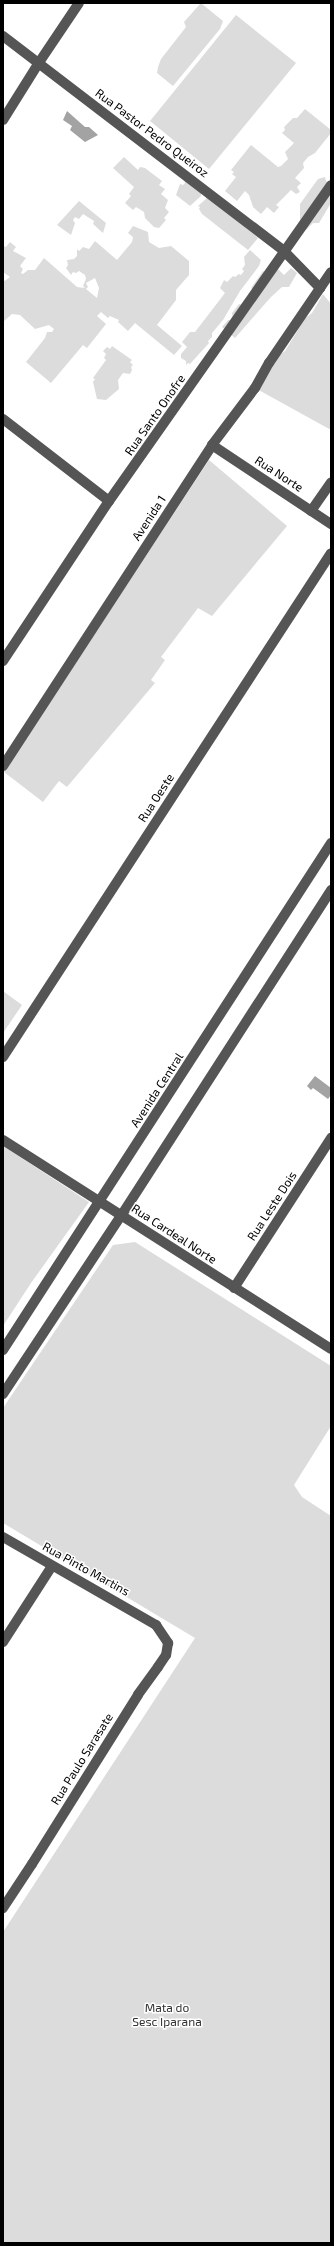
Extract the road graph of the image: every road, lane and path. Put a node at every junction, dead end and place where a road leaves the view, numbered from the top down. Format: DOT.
graph roads {
  1 [pos="79,3"];
  2 [pos="3,36"];
  3 [pos="38,64"];
  4 [pos="3,120"];
  5 [pos="331,185"];
  6 [pos="284,250"];
  7 [pos="331,272"];
  8 [pos="320,288"];
  9 [pos="3,419"];
  10 [pos="212,445"];
  11 [pos="331,482"];
  12 [pos="110,501"];
  13 [pos="311,511"];
  14 [pos="331,524"];
  15 [pos="331,553"];
  16 [pos="3,661"];
  17 [pos="3,766"];
  18 [pos="331,843"];
  19 [pos="331,890"];
  20 [pos="3,1057"];
  21 [pos="331,1138"];
  22 [pos="3,1140"];
  23 [pos="100,1202"];
  24 [pos="121,1216"];
  25 [pos="234,1288"];
  26 [pos="331,1349"];
  27 [pos="3,1350"];
  28 [pos="3,1394"];
  29 [pos="3,1537"];
  30 [pos="52,1566"];
  31 [pos="156,1625"];
  32 [pos="3,1642"];
  33 [pos="3,1908"];
  1 -- 3 [label="street"];
  2 -- 3 [label="street, Rua Pastor Pedro Queiroz"];
  3 -- 4 [label="street"];
  3 -- 6 [label="street, Rua Pastor Pedro Queiroz"];
  5 -- 6 [label="street, Rua Santo Onofre"];
  6 -- 8 [label="street, Rua Pastor Pedro Queiroz"];
  6 -- 12 [label="street, Rua Santo Onofre"];
  7 -- 8 [label="street, Avenida 1"];
  8 -- 10 [label="street, Avenida 1"];
  9 -- 12 [label="street"];
  10 -- 13 [label="street, Rua Norte"];
  10 -- 17 [label="street, Avenida 1"];
  11 -- 13 [label="street"];
  12 -- 16 [label="street, Rua Santo Onofre"];
  13 -- 14 [label="street, Rua Norte"];
  15 -- 20 [label="street, Rua Oeste"];
  18 -- 23 [label="street, Avenida Central"];
  19 -- 24 [label="street"];
  21 -- 25 [label="street, Rua Leste Dois"];
  22 -- 23 [label="street, Rua Cardeal Norte"];
  23 -- 24 [label="street, Rua Cardeal Norte"];
  23 -- 27 [label="street, Avenida Central"];
  24 -- 25 [label="street, Rua Cardeal Norte"];
  24 -- 28 [label="street"];
  25 -- 26 [label="street, Rua Cardeal Norte"];
  29 -- 30 [label="street, Rua Pinto Martins"];
  30 -- 31 [label="street, Rua Pinto Martins"];
  30 -- 32 [label="street"];
  31 -- 33 [label="street, Rua Paulo Sarasate"];
}
